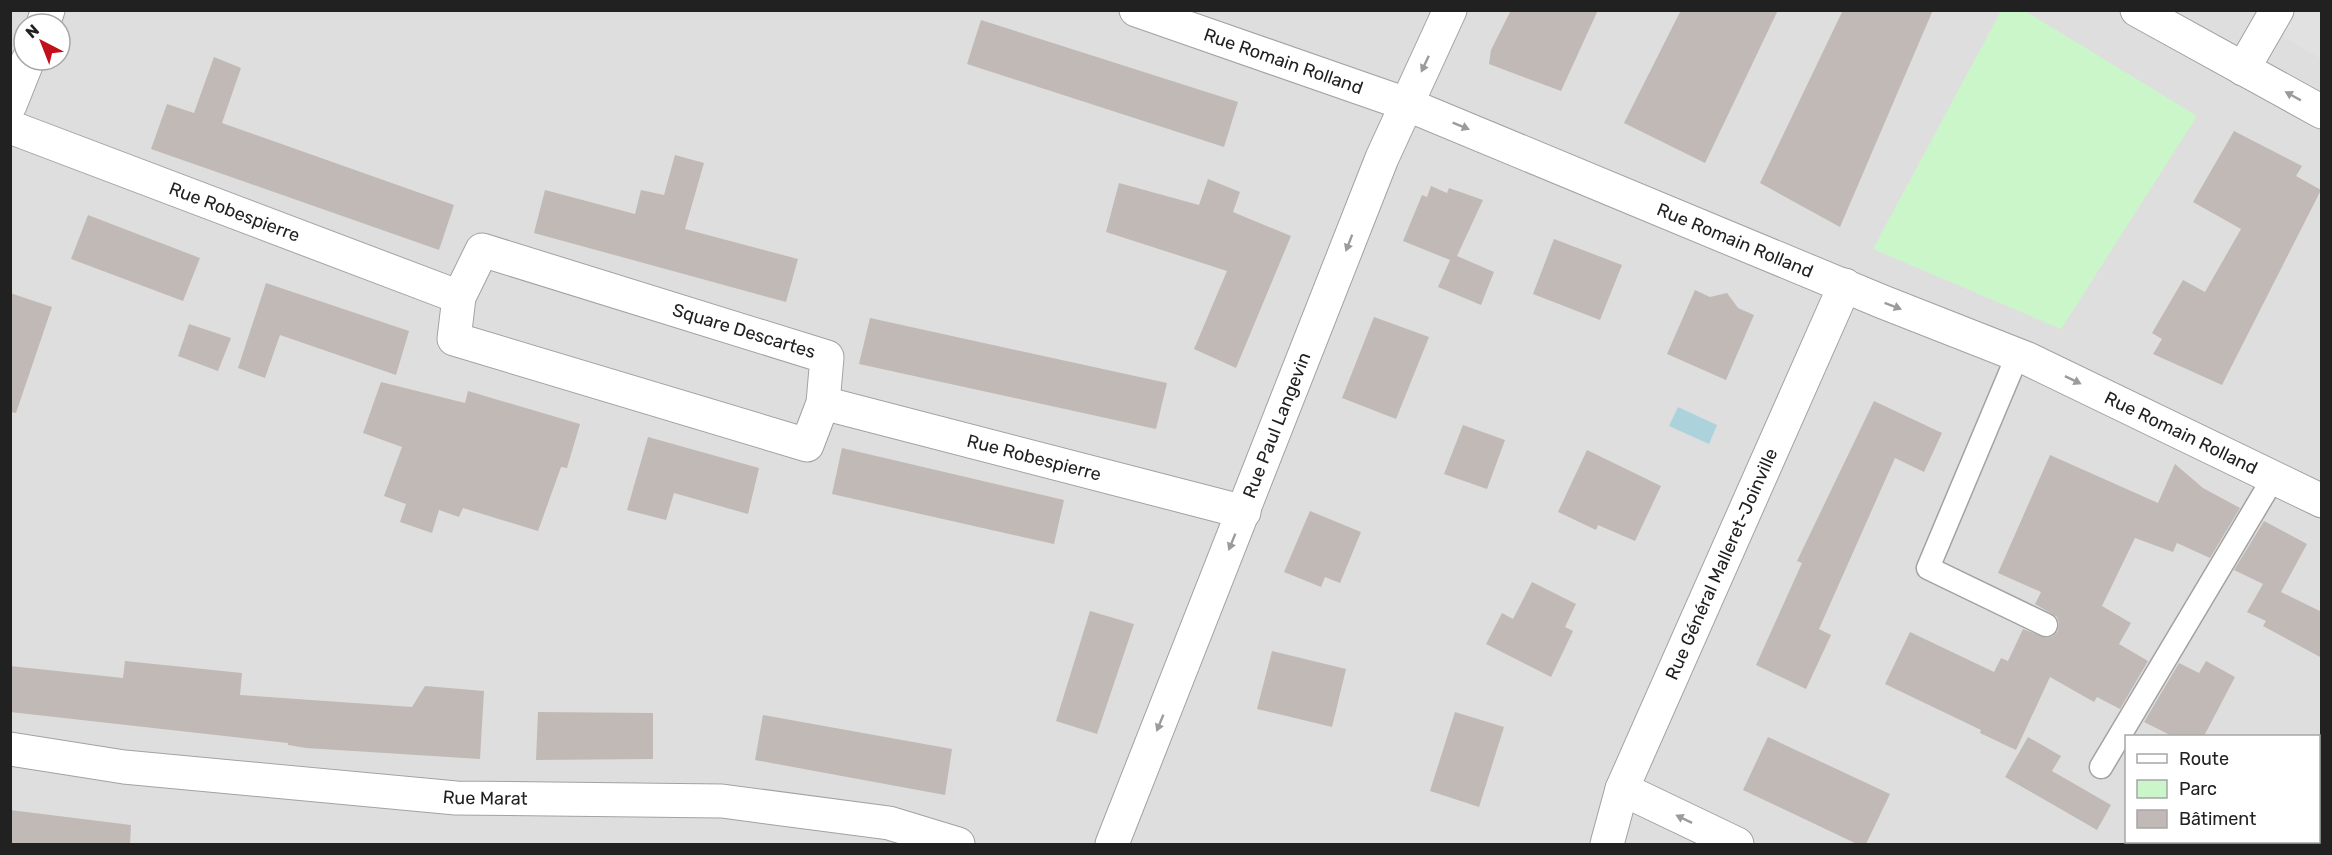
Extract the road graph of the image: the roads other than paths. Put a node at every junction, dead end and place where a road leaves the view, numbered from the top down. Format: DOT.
graph roads {
  1 [pos="1136,10"];
  2 [pos="1450,10"];
  3 [pos="2137,10"];
  4 [pos="2277,10"];
  5 [pos="23,72"];
  6 [pos="2254,75"];
  7 [pos="1406,104"];
  8 [pos="10,105"];
  9 [pos="2322,112"];
  10 [pos="10,127"];
  11 [pos="1845,285"];
  12 [pos="459,297"];
  13 [pos="2018,354"];
  14 [pos="823,403"];
  15 [pos="2274,477"];
  16 [pos="2322,501"];
  17 [pos="1244,512"];
  18 [pos="2046,625"];
  19 [pos="10,749"];
  20 [pos="2101,767"];
  21 [pos="1622,789"];
  22 [pos="958,844"];
  23 [pos="1112,844"];
  24 [pos="1606,844"];
  25 [pos="1737,844"];
  1 -- 7 [label="street, Rue Romain Rolland"];
  2 -- 7 [label="street, Rue Paul Langevin, one-way"];
  3 -- 6 [label="street"];
  4 -- 6 [label="street"];
  5 -- 8 [label="street"];
  9 -- 6 [label="street, one-way"];
  7 -- 11 [label="street, Rue Romain Rolland, one-way"];
  7 -- 17 [label="street, Rue Paul Langevin, one-way"];
  10 -- 12 [label="street, Rue Robespierre"];
  11 -- 13 [label="street, Rue Romain Rolland, one-way"];
  11 -- 21 [label="street, Rue Général Malleret-Joinville"];
  12 -- 14 [label="street, Square Descartes"];
  12 -- 14 [label="street, Square Descartes"];
  13 -- 15 [label="street, Rue Romain Rolland, one-way"];
  13 -- 18 [label="lane"];
  14 -- 17 [label="street, Rue Robespierre"];
  15 -- 16 [label="street, Rue Romain Rolland"];
  15 -- 20 [label="lane"];
  17 -- 23 [label="street, Rue Paul Langevin, one-way"];
  19 -- 22 [label="street, Rue Marat"];
  21 -- 24 [label="street, Rue Général Malleret-Joinville"];
  25 -- 21 [label="street, one-way"];
}
